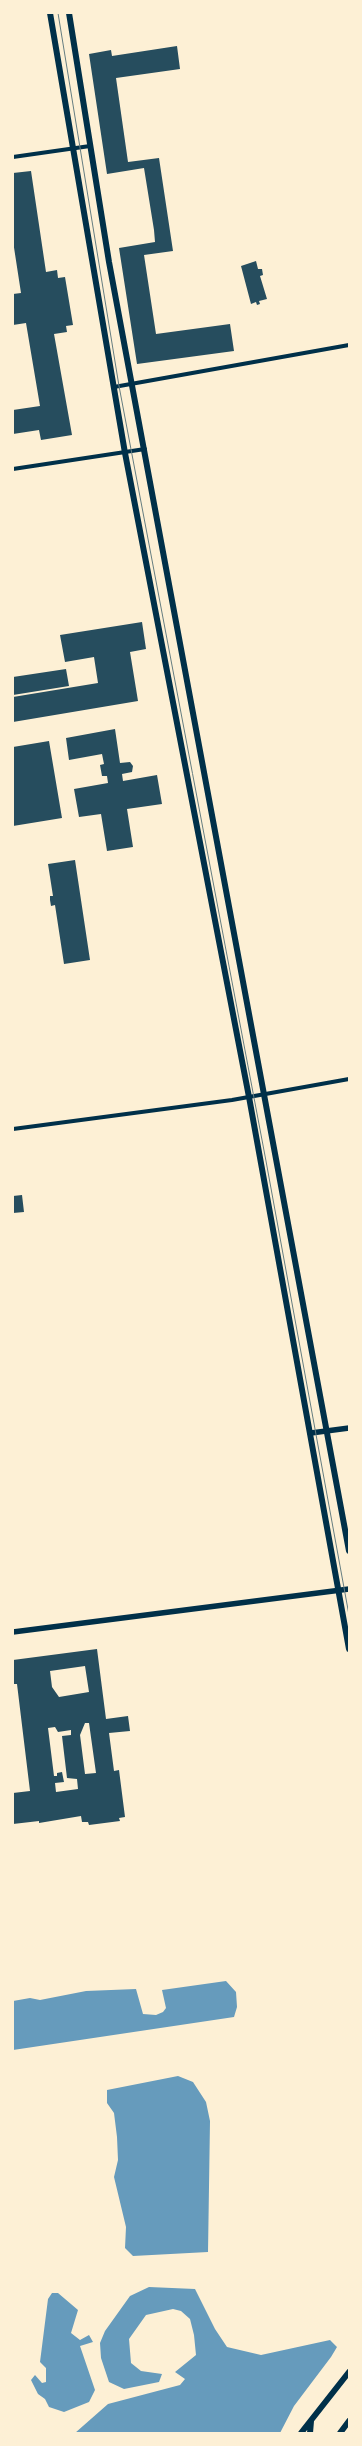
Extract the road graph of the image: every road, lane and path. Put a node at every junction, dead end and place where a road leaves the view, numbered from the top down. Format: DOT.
graph roads {
  1 [pos="50,13"];
  2 [pos="69,13"];
  3 [pos="90,146"];
  4 [pos="73,148"];
  5 [pos="13,158"];
  6 [pos="349,345"];
  7 [pos="131,383"];
  8 [pos="114,387"];
  9 [pos="145,449"];
  10 [pos="125,453"];
  11 [pos="13,469"];
  12 [pos="349,1079"];
  13 [pos="264,1094"];
  14 [pos="249,1097"];
  15 [pos="13,1129"];
  16 [pos="349,1428"];
  17 [pos="326,1430"];
  18 [pos="311,1433"];
  19 [pos="349,1551"];
  20 [pos="349,1589"];
  21 [pos="339,1590"];
  22 [pos="13,1632"];
  23 [pos="349,1649"];
  24 [pos="349,2372"];
  25 [pos="314,2415"];
  26 [pos="349,2421"];
  27 [pos="301,2433"];
  28 [pos="310,2433"];
  29 [pos="340,2433"];
  1 -- 4 [label="main road"];
  2 -- 3 [label="main road"];
  3 -- 4 [label="street"];
  3 -- 7 [label="main road"];
  4 -- 5 [label="street"];
  4 -- 8 [label="main road"];
  6 -- 7 [label="street"];
  7 -- 8 [label="street"];
  7 -- 9 [label="main road"];
  8 -- 10 [label="main road"];
  9 -- 10 [label="street"];
  9 -- 13 [label="main road"];
  10 -- 11 [label="street"];
  10 -- 14 [label="main road"];
  12 -- 13 [label="street"];
  13 -- 14 [label="street"];
  13 -- 17 [label="main road"];
  14 -- 15 [label="street"];
  14 -- 18 [label="main road"];
  16 -- 17 [label="street"];
  17 -- 18 [label="street"];
  17 -- 19 [label="main road"];
  18 -- 21 [label="main road"];
  20 -- 21 [label="street"];
  21 -- 22 [label="street"];
  21 -- 23 [label="main road"];
  24 -- 25 [label="main road"];
  25 -- 27 [label="main road"];
  25 -- 28 [label="main road"];
  26 -- 29 [label="main road"];
}
